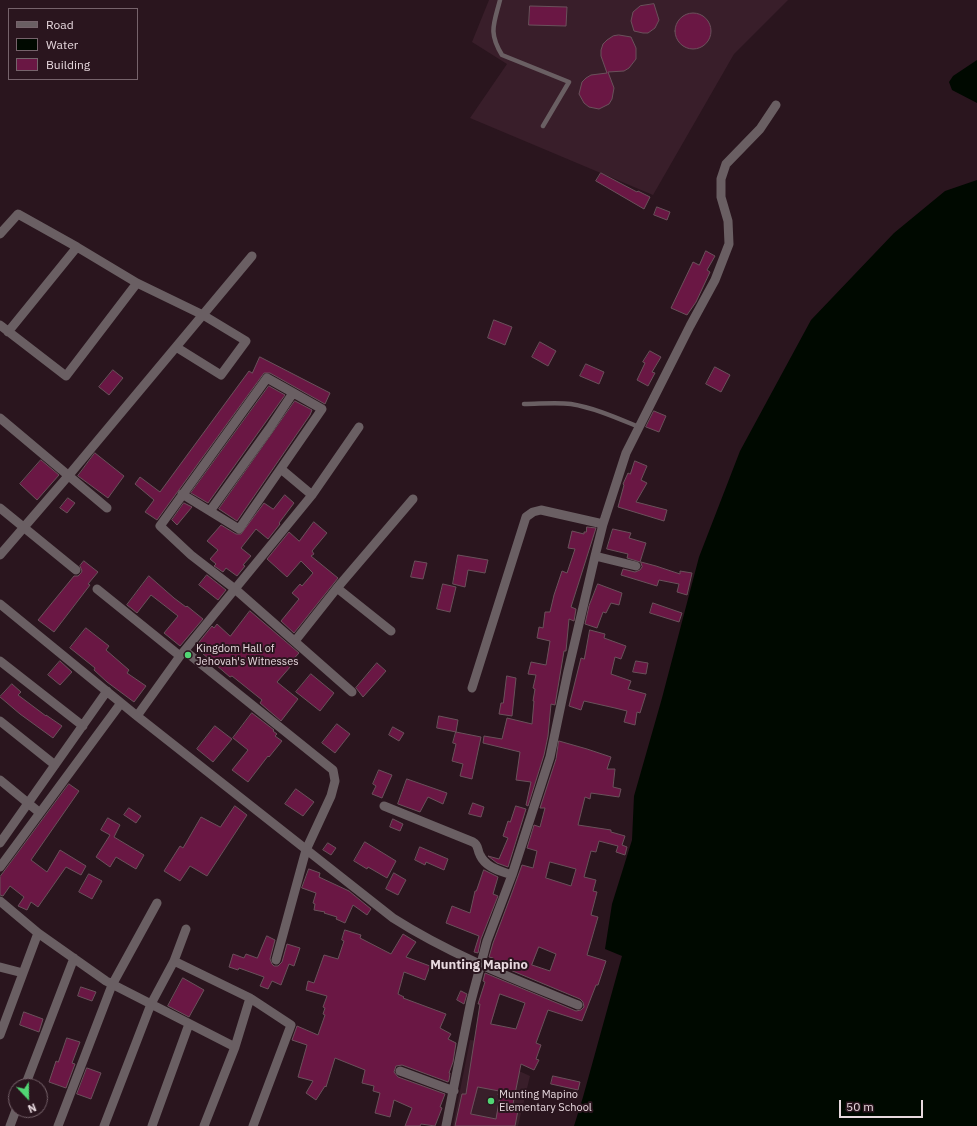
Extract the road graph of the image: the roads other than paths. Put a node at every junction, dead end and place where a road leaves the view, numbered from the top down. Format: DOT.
graph roads {
  1 [pos="500,0"];
  2 [pos="776,106"];
  3 [pos="543,126"];
  4 [pos="0,234"];
  5 [pos="78,248"];
  6 [pos="252,256"];
  7 [pos="137,283"];
  8 [pos="203,315"];
  9 [pos="0,325"];
  10 [pos="8,332"];
  11 [pos="176,347"];
  12 [pos="293,393"];
  13 [pos="524,404"];
  14 [pos="0,418"];
  15 [pos="359,426"];
  16 [pos="639,427"];
  17 [pos="281,469"];
  18 [pos="69,475"];
  19 [pos="182,494"];
  20 [pos="312,495"];
  21 [pos="413,499"];
  22 [pos="0,508"];
  23 [pos="107,508"];
  24 [pos="210,511"];
  25 [pos="604,524"];
  26 [pos="24,527"];
  27 [pos="0,555"];
  28 [pos="595,556"];
  29 [pos="636,566"];
  30 [pos="76,570"];
  31 [pos="337,588"];
  32 [pos="98,589"];
  33 [pos="235,589"];
  34 [pos="0,604"];
  35 [pos="391,631"];
  36 [pos="295,641"];
  37 [pos="182,653"];
  38 [pos="0,661"];
  39 [pos="472,688"];
  40 [pos="107,691"];
  41 [pos="352,692"];
  42 [pos="121,703"];
  43 [pos="137,716"];
  44 [pos="0,721"];
  45 [pos="83,726"];
  46 [pos="55,765"];
  47 [pos="0,780"];
  48 [pos="28,803"];
  49 [pos="384,806"];
  50 [pos="40,813"];
  51 [pos="1,840"];
  52 [pos="306,850"];
  53 [pos="0,867"];
  54 [pos="512,875"];
  55 [pos="0,901"];
  56 [pos="157,903"];
  57 [pos="186,929"];
  58 [pos="38,933"];
  59 [pos="74,958"];
  60 [pos="276,960"];
  61 [pos="174,961"];
  62 [pos="481,966"];
  63 [pos="0,967"];
  64 [pos="23,973"];
  65 [pos="112,985"];
  66 [pos="250,998"];
  67 [pos="151,1004"];
  68 [pos="578,1005"];
  69 [pos="189,1024"];
  70 [pos="0,1035"];
  71 [pos="235,1047"];
  72 [pos="400,1071"];
  73 [pos="28,1078"];
  74 [pos="454,1090"];
  75 [pos="58,1126"];
  76 [pos="104,1126"];
  77 [pos="152,1126"];
  78 [pos="204,1126"];
  79 [pos="253,1126"];
  80 [pos="446,1126"];
  1 -- 3 [label="lane"];
  2 -- 16 [label="street"];
  4 -- 5 [label="street"];
  5 -- 7 [label="street"];
  5 -- 10 [label="street"];
  6 -- 8 [label="street"];
  7 -- 8 [label="street"];
  7 -- 10 [label="street"];
  8 -- 11 [label="street"];
  8 -- 11 [label="street"];
  9 -- 10 [label="street"];
  11 -- 18 [label="street"];
  12 -- 17 [label="street"];
  12 -- 19 [label="street"];
  12 -- 24 [label="street"];
  13 -- 16 [label="lane"];
  14 -- 18 [label="street"];
  15 -- 20 [label="street"];
  16 -- 25 [label="street"];
  17 -- 20 [label="street"];
  17 -- 24 [label="street"];
  18 -- 23 [label="street"];
  18 -- 26 [label="street"];
  19 -- 24 [label="street"];
  19 -- 33 [label="street"];
  20 -- 33 [label="street"];
  21 -- 31 [label="street"];
  22 -- 26 [label="street"];
  25 -- 28 [label="street"];
  25 -- 39 [label="street"];
  26 -- 27 [label="street"];
  26 -- 30 [label="street"];
  28 -- 29 [label="street"];
  28 -- 54 [label="street"];
  31 -- 35 [label="street"];
  31 -- 36 [label="street"];
  32 -- 37 [label="street"];
  33 -- 36 [label="street"];
  33 -- 37 [label="street"];
  34 -- 40 [label="street"];
  36 -- 41 [label="street"];
  37 -- 43 [label="street"];
  37 -- 52 [label="street"];
  38 -- 45 [label="street"];
  40 -- 42 [label="street"];
  40 -- 45 [label="street"];
  42 -- 43 [label="street"];
  42 -- 50 [label="street"];
  43 -- 52 [label="street"];
  44 -- 46 [label="street"];
  45 -- 46 [label="street"];
  46 -- 48 [label="street"];
  47 -- 48 [label="street"];
  48 -- 50 [label="street"];
  48 -- 51 [label="street"];
  49 -- 54 [label="street"];
  50 -- 53 [label="street"];
  52 -- 60 [label="street"];
  52 -- 62 [label="street"];
  54 -- 62 [label="street"];
  55 -- 58 [label="street"];
  56 -- 65 [label="street"];
  57 -- 61 [label="street"];
  58 -- 59 [label="street"];
  58 -- 64 [label="street"];
  59 -- 65 [label="street"];
  59 -- 73 [label="street"];
  61 -- 66 [label="street"];
  61 -- 67 [label="street"];
  62 -- 68 [label="street"];
  62 -- 74 [label="street"];
  63 -- 64 [label="street"];
  64 -- 70 [label="street"];
  65 -- 67 [label="street"];
  65 -- 75 [label="street"];
  66 -- 71 [label="street"];
  66 -- 79 [label="street"];
  67 -- 69 [label="street"];
  67 -- 76 [label="street"];
  69 -- 71 [label="street"];
  69 -- 77 [label="street"];
  71 -- 78 [label="street"];
  72 -- 74 [label="street"];
  74 -- 80 [label="street"];
}
